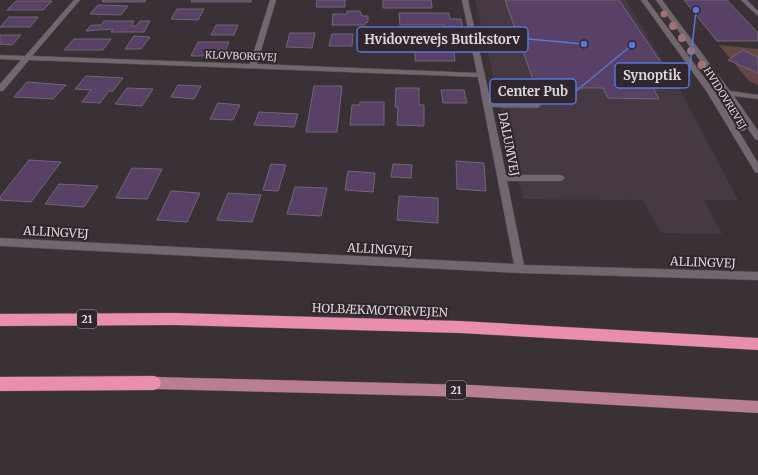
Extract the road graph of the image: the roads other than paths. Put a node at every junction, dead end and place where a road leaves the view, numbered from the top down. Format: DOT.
graph roads {
  1 [pos="77,0"];
  2 [pos="273,0"];
  3 [pos="465,0"];
  4 [pos="644,0"];
  5 [pos="659,0"];
  6 [pos="746,2"];
  7 [pos="758,5"];
  8 [pos="758,14"];
  9 [pos="0,57"];
  10 [pos="27,58"];
  11 [pos="253,66"];
  12 [pos="482,75"];
  13 [pos="0,90"];
  14 [pos="710,92"];
  15 [pos="728,94"];
  16 [pos="758,97"];
  17 [pos="488,105"];
  18 [pos="537,106"];
  19 [pos="758,137"];
  20 [pos="758,170"];
  21 [pos="503,178"];
  22 [pos="561,178"];
  23 [pos="0,242"];
  24 [pos="520,269"];
  25 [pos="758,276"];
  26 [pos="0,320"];
  27 [pos="758,344"];
  28 [pos="154,383"];
  29 [pos="0,384"];
  30 [pos="758,407"];
  1 -- 10 [label="street"];
  2 -- 11 [label="street"];
  3 -- 12 [label="street, DALUMVEJ"];
  4 -- 14 [label="street, HVIDOVREVEJ"];
  5 -- 15 [label="street, HVIDOVREVEJ"];
  6 -- 7 [label="street"];
  6 -- 8 [label="street"];
  9 -- 10 [label="street, KLOVBORGVEJ"];
  10 -- 11 [label="street, KLOVBORGVEJ"];
  10 -- 13 [label="street"];
  11 -- 12 [label="street, KLOVBORGVEJ"];
  12 -- 17 [label="street, DALUMVEJ"];
  14 -- 15 [label="street"];
  14 -- 20 [label="street, HVIDOVREVEJ"];
  15 -- 16 [label="street"];
  15 -- 19 [label="street, HVIDOVREVEJ"];
  17 -- 18 [label="street"];
  17 -- 21 [label="street, DALUMVEJ"];
  21 -- 22 [label="street"];
  21 -- 24 [label="street, DALUMVEJ"];
  23 -- 24 [label="street, ALLINGVEJ"];
  24 -- 25 [label="street, ALLINGVEJ"];
  26 -- 27 [label="highway, HOLBÆKMOTORVEJEN / 21"];
  28 -- 29 [label="highway, 21"];
  28 -- 30 [label="main road, 21"];
}
